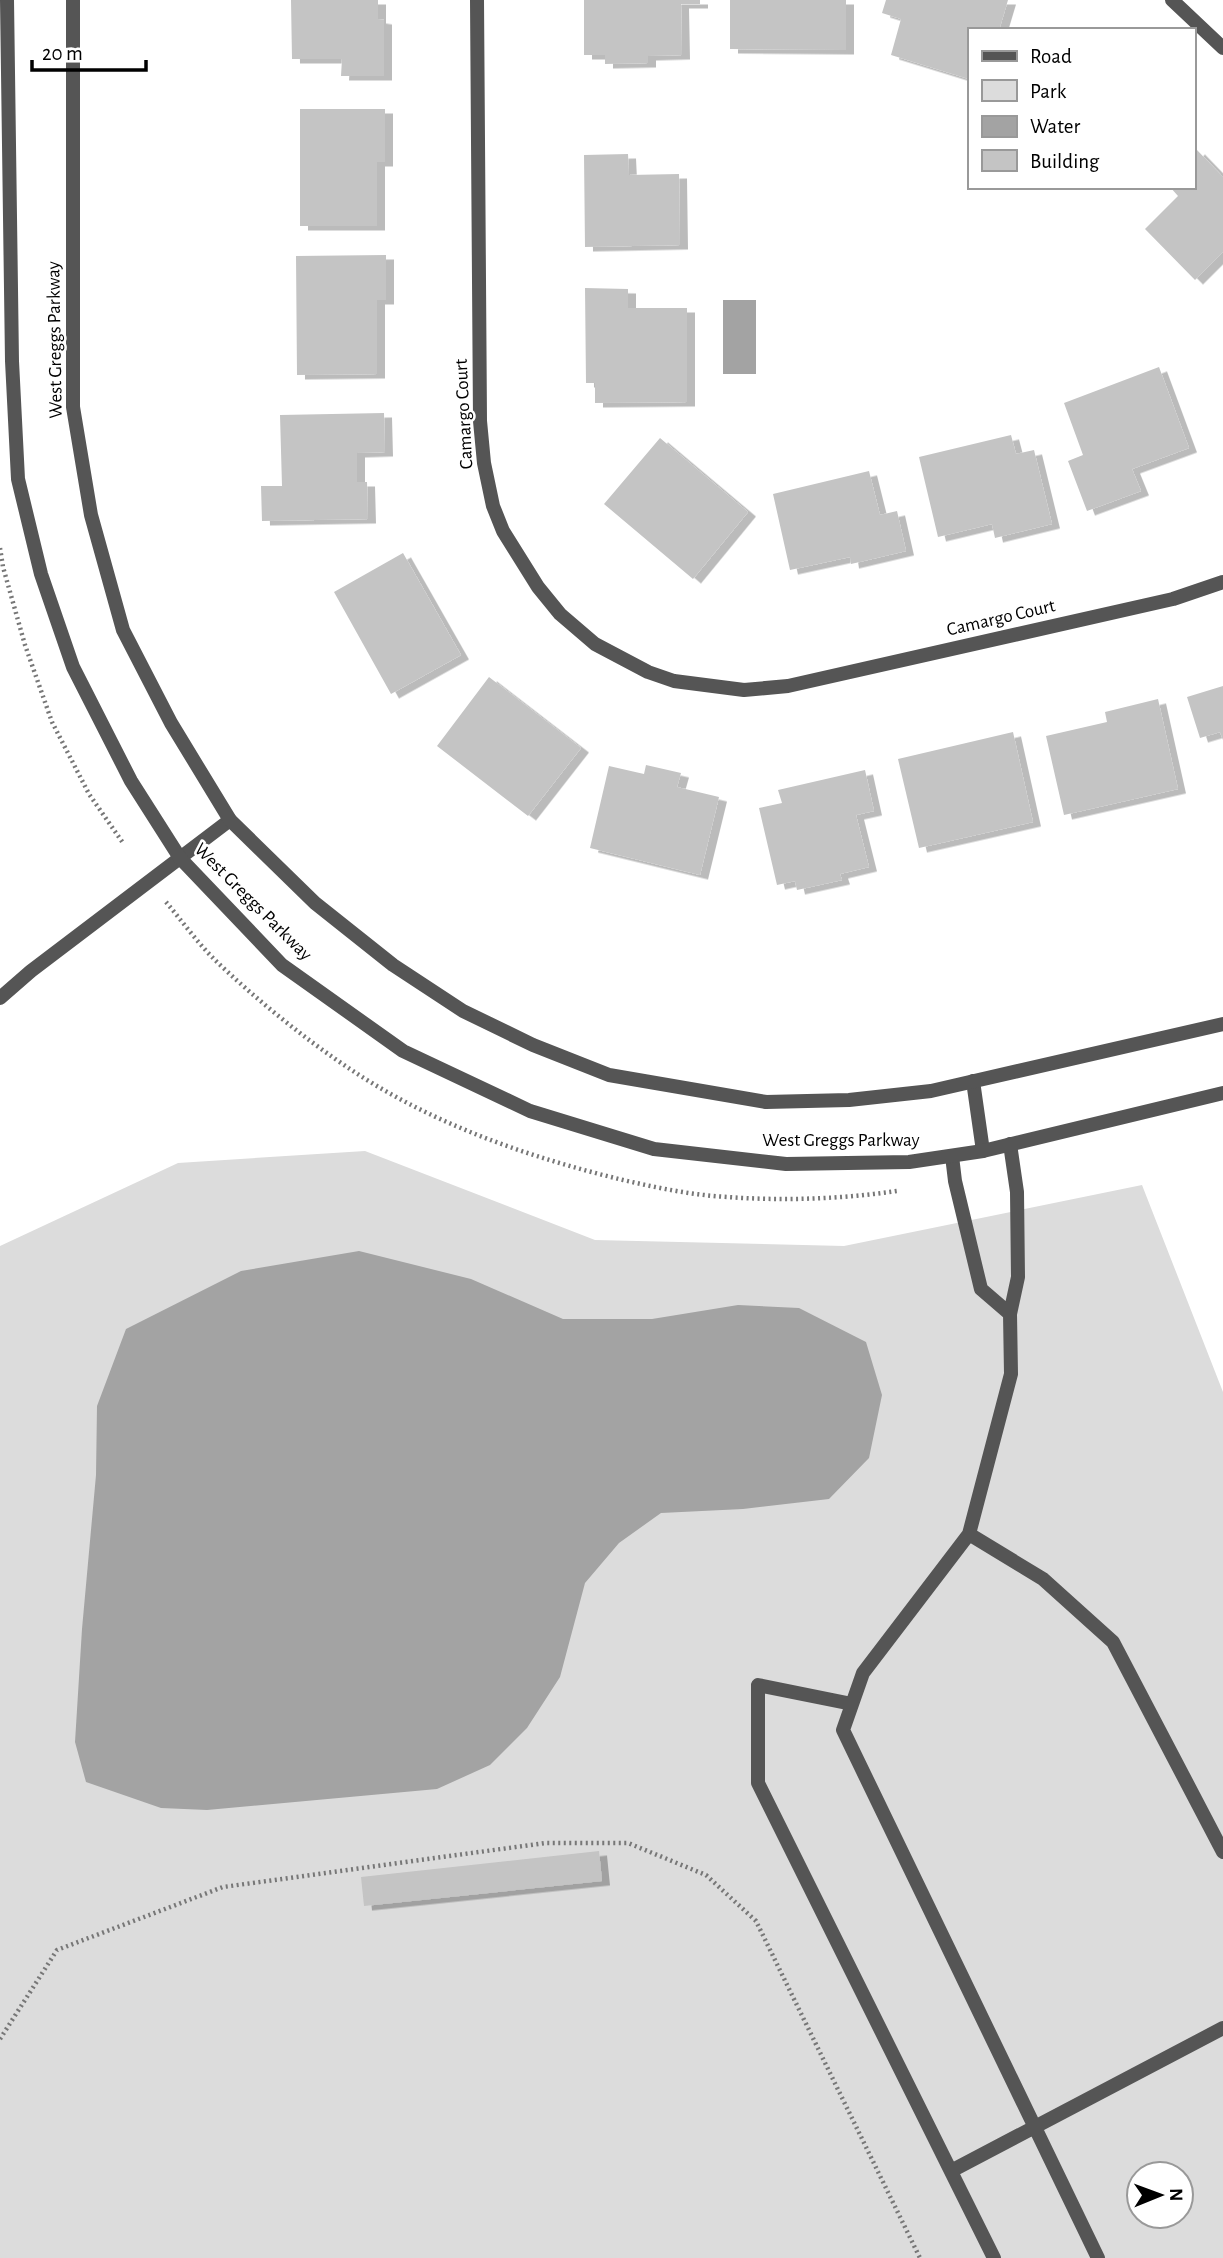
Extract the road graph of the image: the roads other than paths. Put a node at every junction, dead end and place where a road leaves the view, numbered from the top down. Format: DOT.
graph roads {
  1 [pos="7,0"];
  2 [pos="73,0"];
  3 [pos="477,0"];
  4 [pos="1172,0"];
  5 [pos="1223,48"];
  6 [pos="1223,582"];
  7 [pos="230,820"];
  8 [pos="180,858"];
  9 [pos="0,998"];
  10 [pos="1223,1024"];
  11 [pos="973,1081"];
  12 [pos="1223,1093"];
  13 [pos="1010,1144"];
  14 [pos="984,1152"];
  15 [pos="952,1156"];
  16 [pos="1010,1314"];
  17 [pos="969,1534"];
  18 [pos="852,1704"];
  19 [pos="1223,1852"];
  20 [pos="1223,2028"];
  21 [pos="1035,2127"];
  22 [pos="951,2171"];
  23 [pos="994,2258"];
  24 [pos="1098,2258"];
  1 -- 8 [label="street, West Greggs Parkway"];
  2 -- 7 [label="street, West Greggs Parkway"];
  3 -- 6 [label="street, Camargo Court"];
  4 -- 5 [label="street"];
  7 -- 8 [label="street"];
  7 -- 11 [label="street, West Greggs Parkway"];
  8 -- 9 [label="street"];
  8 -- 15 [label="street, West Greggs Parkway"];
  10 -- 11 [label="street, West Greggs Parkway"];
  11 -- 14 [label="street"];
  12 -- 13 [label="street, West Greggs Parkway"];
  13 -- 14 [label="street, West Greggs Parkway"];
  13 -- 16 [label="street"];
  14 -- 15 [label="street, West Greggs Parkway"];
  15 -- 16 [label="street"];
  16 -- 17 [label="street"];
  17 -- 18 [label="street"];
  17 -- 19 [label="street"];
  18 -- 21 [label="street"];
  18 -- 22 [label="street"];
  20 -- 21 [label="street"];
  21 -- 22 [label="street"];
  21 -- 24 [label="street"];
  22 -- 23 [label="street"];
}
